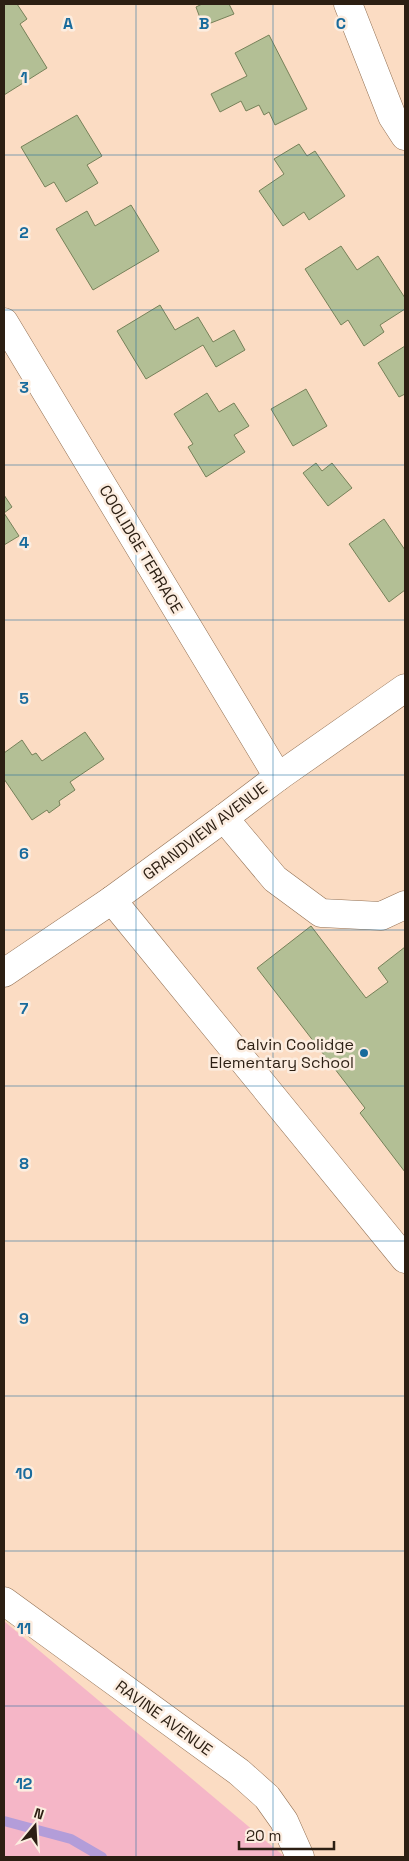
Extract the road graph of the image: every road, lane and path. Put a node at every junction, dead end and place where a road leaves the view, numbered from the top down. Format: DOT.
graph roads {
  1 [pos="348,4"];
  2 [pos="405,136"];
  3 [pos="4,322"];
  4 [pos="405,688"];
  5 [pos="278,776"];
  6 [pos="224,818"];
  7 [pos="112,900"];
  8 [pos="405,905"];
  9 [pos="4,972"];
  10 [pos="405,1258"];
  11 [pos="4,1601"];
  12 [pos="300,1857"];
  1 -- 2 [label="street"];
  3 -- 5 [label="street, COOLIDGE TERRACE"];
  4 -- 5 [label="street, GRANDVIEW AVENUE"];
  5 -- 6 [label="street, GRANDVIEW AVENUE"];
  6 -- 7 [label="street, GRANDVIEW AVENUE"];
  6 -- 8 [label="street"];
  7 -- 9 [label="street, GRANDVIEW AVENUE"];
  7 -- 10 [label="street"];
  11 -- 12 [label="street, RAVINE AVENUE"];
}
